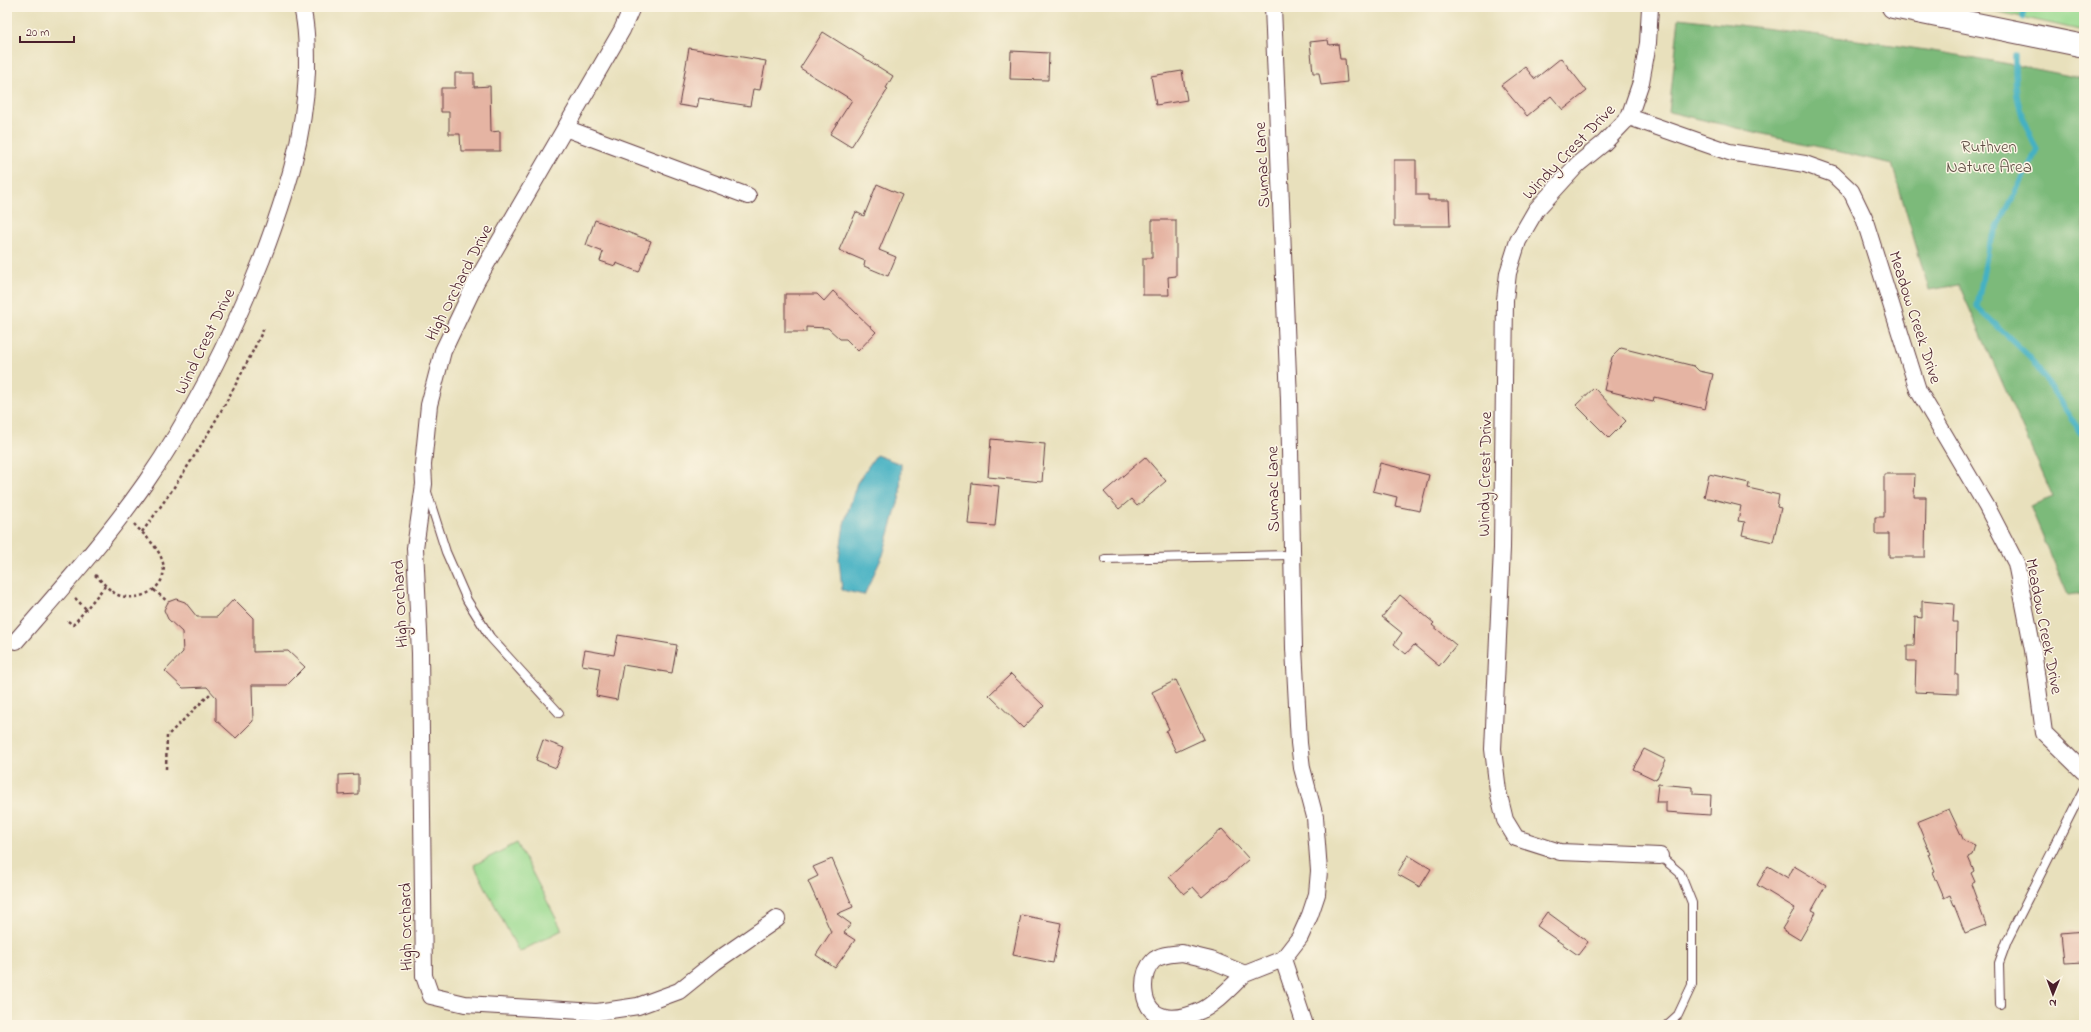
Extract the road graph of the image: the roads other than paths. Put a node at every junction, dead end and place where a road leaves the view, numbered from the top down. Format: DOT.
graph roads {
  1 [pos="302,7"];
  2 [pos="632,7"];
  3 [pos="1273,7"];
  4 [pos="1650,7"];
  5 [pos="1893,7"];
  6 [pos="2084,46"];
  7 [pos="1629,117"];
  8 [pos="565,128"];
  9 [pos="748,196"];
  10 [pos="424,484"];
  11 [pos="1292,555"];
  12 [pos="1105,560"];
  13 [pos="16,641"];
  14 [pos="560,713"];
  15 [pos="2084,772"];
  16 [pos="2084,788"];
  17 [pos="1660,856"];
  18 [pos="777,919"];
  19 [pos="1283,959"];
  20 [pos="1245,974"];
  21 [pos="2000,1004"];
  22 [pos="1306,1025"];
  23 [pos="1668,1025"];
  1 -- 13 [label="street, Wind Crest Drive"];
  2 -- 8 [label="street, High Orchard Drive"];
  3 -- 11 [label="street, Sumac Lane"];
  4 -- 7 [label="street, Windy Crest Drive"];
  5 -- 6 [label="main road"];
  7 -- 15 [label="street, Meadow Creek Drive"];
  7 -- 17 [label="street, Windy Crest Drive"];
  8 -- 9 [label="street"];
  8 -- 10 [label="street, High Orchard Drive"];
  10 -- 14 [label="lane, High Orchard Drive"];
  10 -- 18 [label="street, High Orchard"];
  11 -- 12 [label="lane"];
  11 -- 19 [label="street, Sumac Lane"];
  16 -- 21 [label="lane"];
  17 -- 23 [label="lane"];
  19 -- 20 [label="street"];
  19 -- 22 [label="street"];
  20 -- 20 [label="street"];
}
